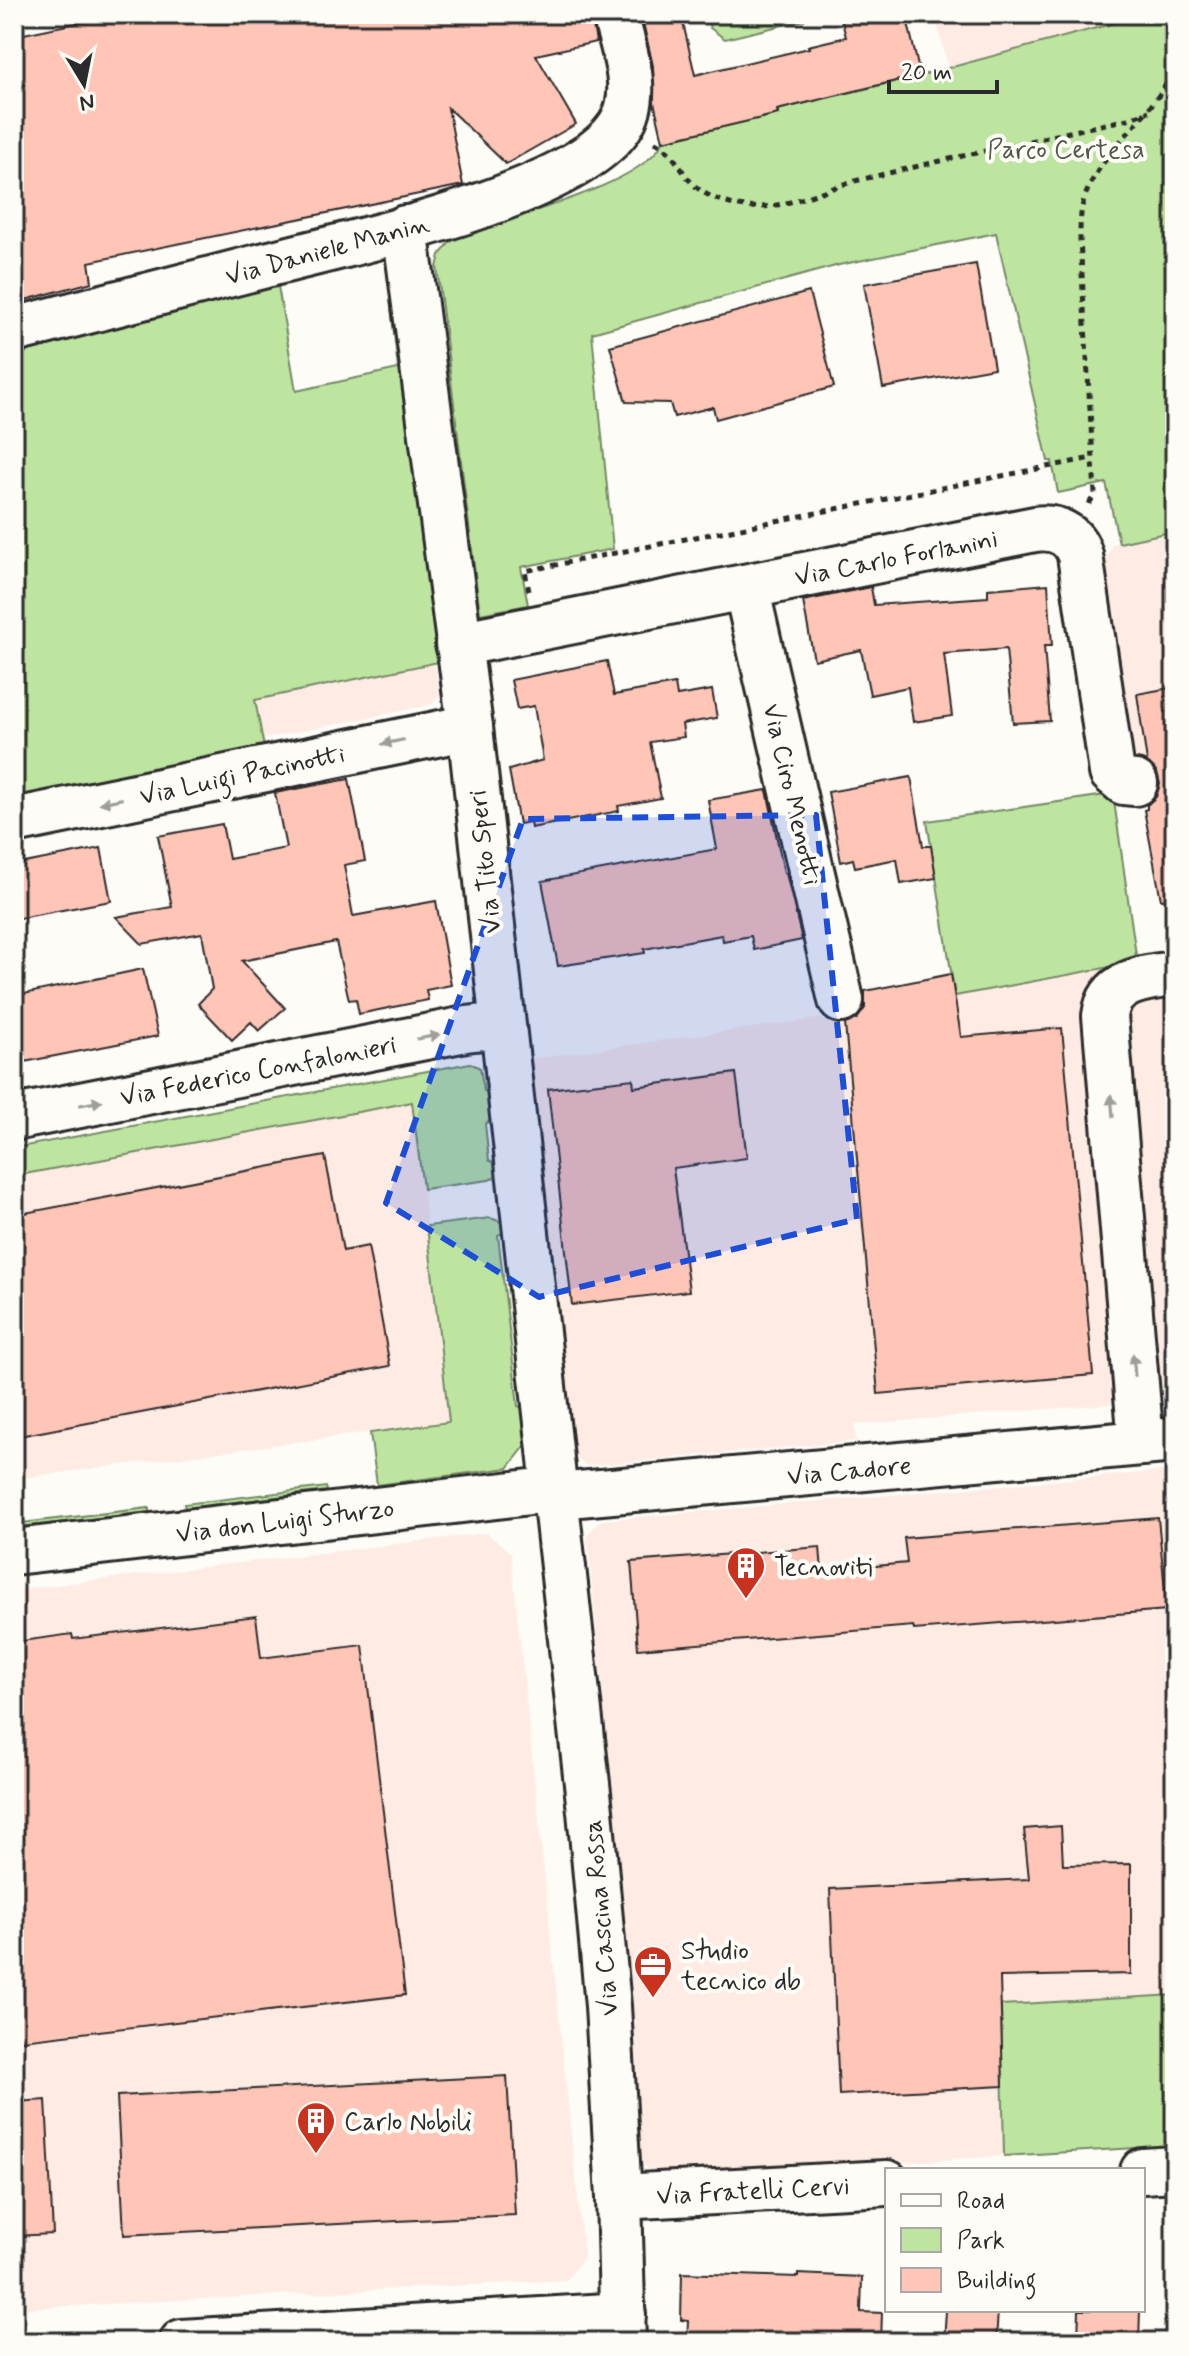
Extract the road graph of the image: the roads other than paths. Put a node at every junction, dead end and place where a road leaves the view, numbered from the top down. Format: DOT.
graph roads {
  1 [pos="615,14"];
  2 [pos="405,228"];
  3 [pos="14,330"];
  4 [pos="746,587"];
  5 [pos="458,644"];
  6 [pos="470,727"];
  7 [pos="1135,783"];
  8 [pos="14,821"];
  9 [pos="1175,974"];
  10 [pos="841,1000"];
  11 [pos="502,1025"];
  12 [pos="14,1118"];
  13 [pos="1158,1442"];
  14 [pos="556,1492"];
  15 [pos="14,1552"];
  16 [pos="1175,2169"];
  17 [pos="1145,2171"];
  18 [pos="885,2183"];
  19 [pos="619,2197"];
  20 [pos="623,2328"];
  21 [pos="182,2342"];
  1 -- 2 [label="street, Via Daniele Manin"];
  2 -- 3 [label="street, Via Daniele Manin"];
  2 -- 5 [label="street, Via Tito Speri"];
  4 -- 5 [label="street, Via Carlo Forlanini"];
  4 -- 7 [label="street, Via Carlo Forlanini"];
  4 -- 10 [label="street, Via Ciro Menotti"];
  5 -- 6 [label="street, Via Tito Speri"];
  6 -- 8 [label="street, Via Luigi Pacinotti, one-way"];
  6 -- 11 [label="street, Via Tito Speri"];
  13 -- 9 [label="street, Via Cadore, one-way"];
  12 -- 11 [label="street, Via Federico Confalonieri, one-way"];
  11 -- 14 [label="street, Via Tito Speri"];
  13 -- 14 [label="street, Via Cadore"];
  14 -- 15 [label="street, Via don Luigi Sturzo"];
  14 -- 19 [label="street, Via Cascina Rossa"];
  16 -- 17 [label="street"];
  18 -- 19 [label="street, Via Fratelli Cervi"];
  19 -- 20 [label="street, Via Cascina Rossa"];
  20 -- 21 [label="street"];
}
